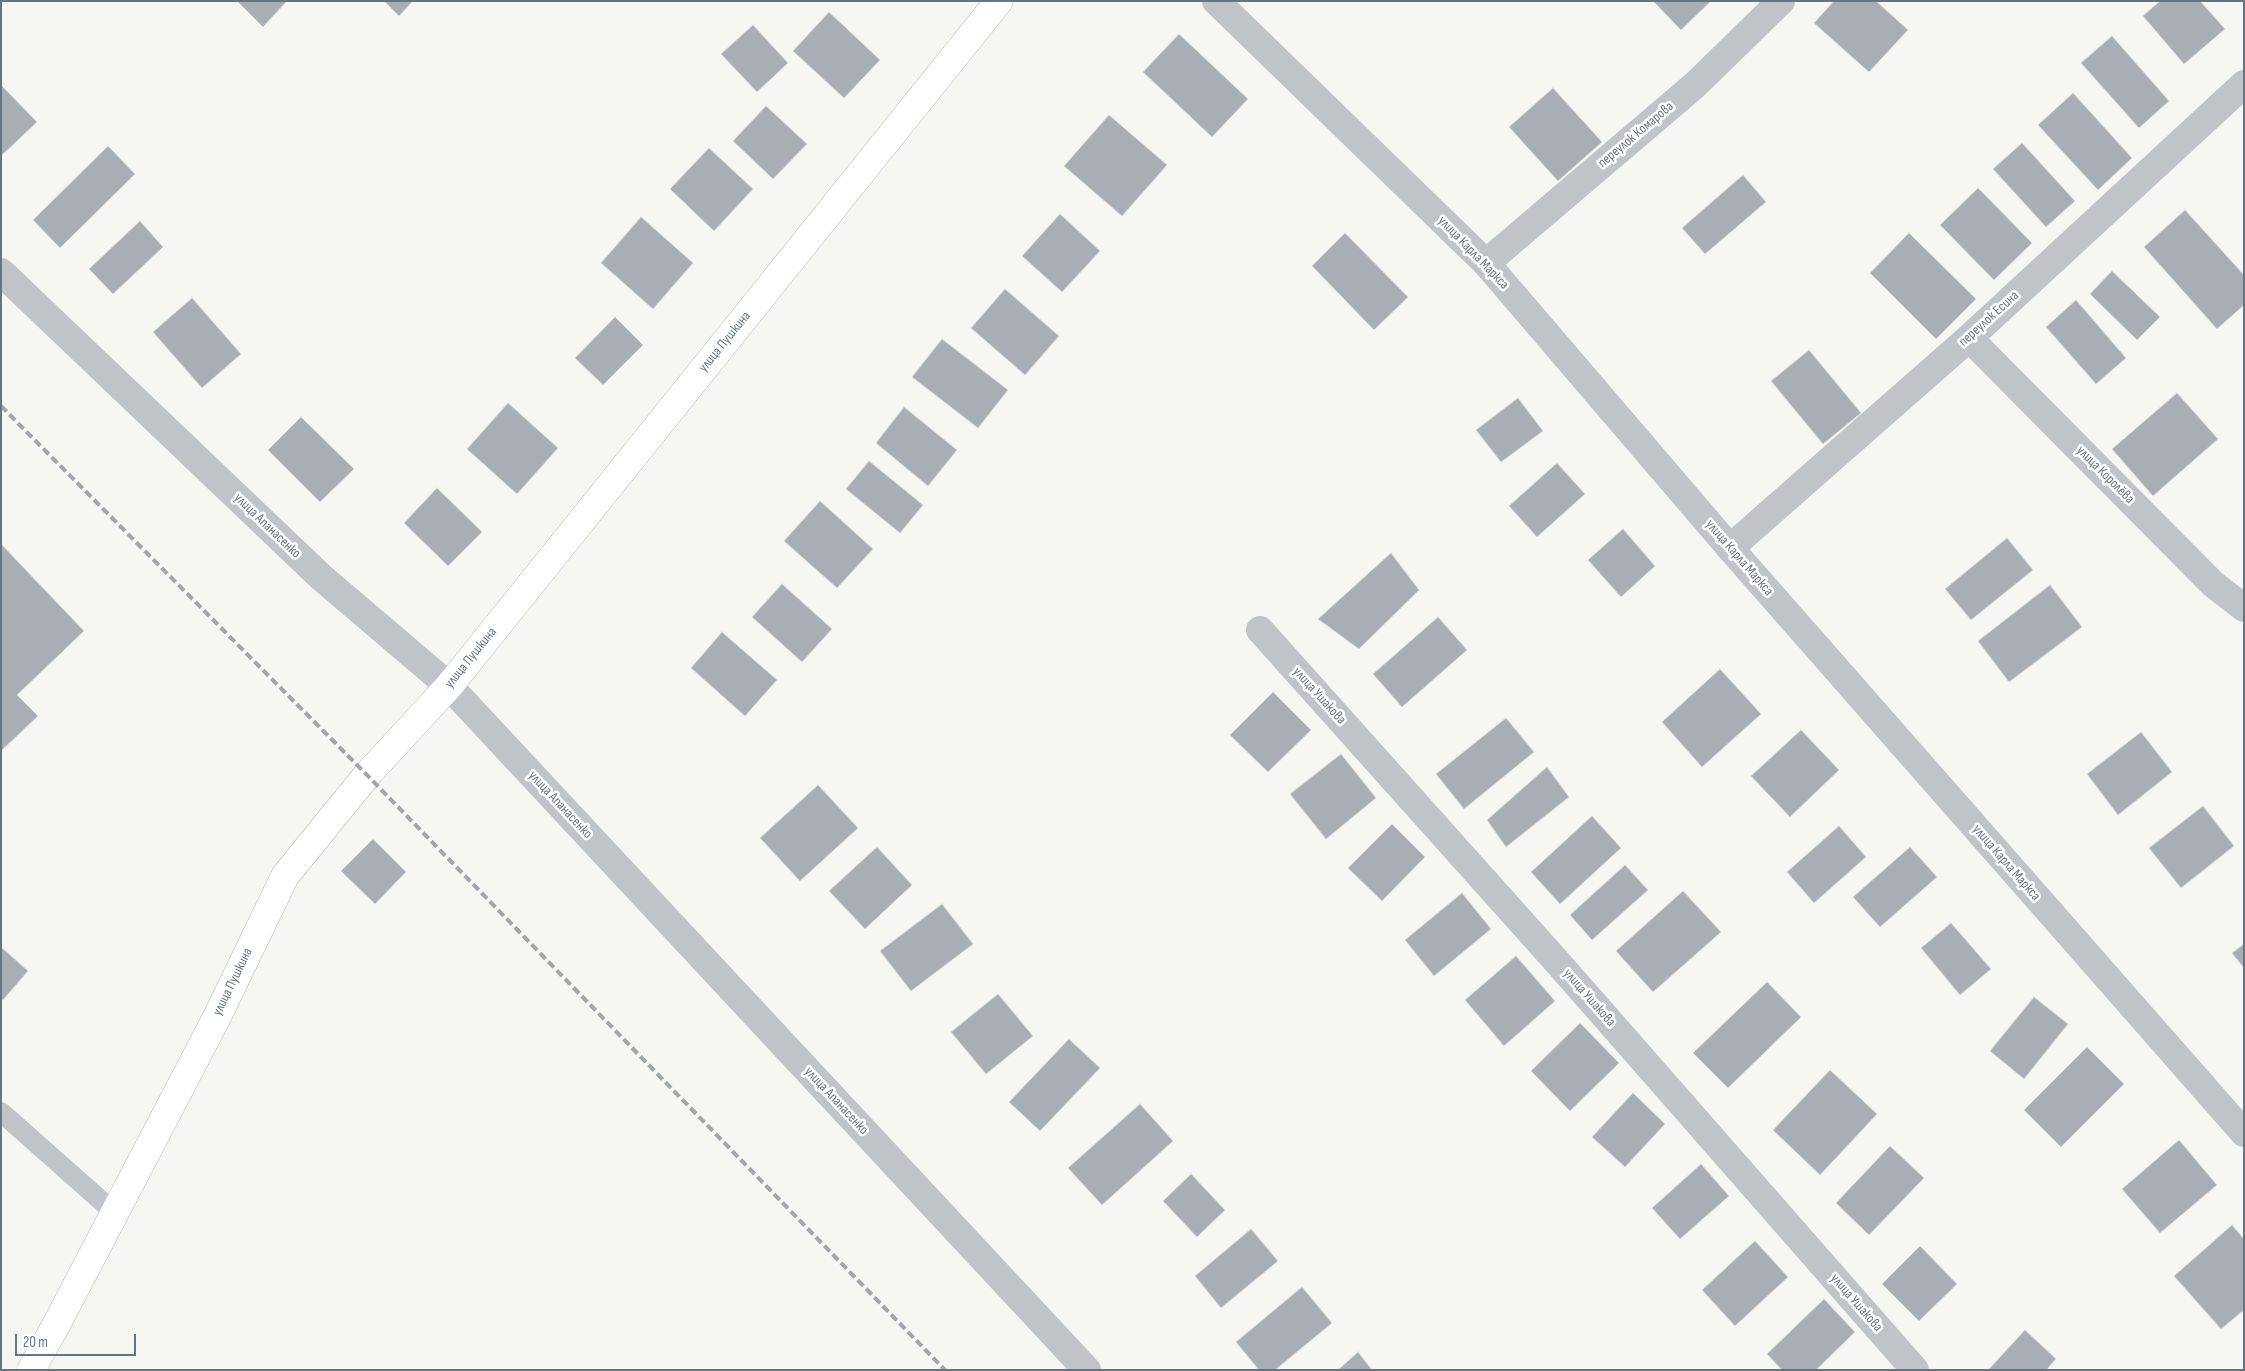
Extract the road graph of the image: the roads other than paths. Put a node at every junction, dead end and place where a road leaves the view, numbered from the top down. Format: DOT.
graph roads {
  1 [pos="998,1"];
  2 [pos="1216,1"];
  3 [pos="1781,1"];
  4 [pos="2244,84"];
  5 [pos="1486,263"];
  6 [pos="1,272"];
  7 [pos="1969,338"];
  8 [pos="1730,548"];
  9 [pos="2244,608"];
  10 [pos="1260,630"];
  11 [pos="449,686"];
  12 [pos="1,1112"];
  13 [pos="2244,1133"];
  14 [pos="114,1213"];
  15 [pos="31,1370"];
  16 [pos="1087,1370"];
  17 [pos="1915,1370"];
  1 -- 11 [label="main road, улица Пушкина"];
  2 -- 5 [label="street, улица Карла Маркса"];
  3 -- 5 [label="street, переулок Комарова"];
  4 -- 7 [label="street, переулок Есина"];
  5 -- 8 [label="street, улица Карла Маркса"];
  6 -- 11 [label="street, улица Апанасенко"];
  7 -- 8 [label="street, переулок Есина"];
  7 -- 9 [label="street, улица Королёва"];
  8 -- 13 [label="street, улица Карла Маркса"];
  10 -- 17 [label="street, улица Ушакова"];
  11 -- 14 [label="main road, улица Пушкина"];
  11 -- 16 [label="street, улица Апанасенко"];
  12 -- 14 [label="lane"];
  14 -- 15 [label="main road, улица Пушкина"];
}
